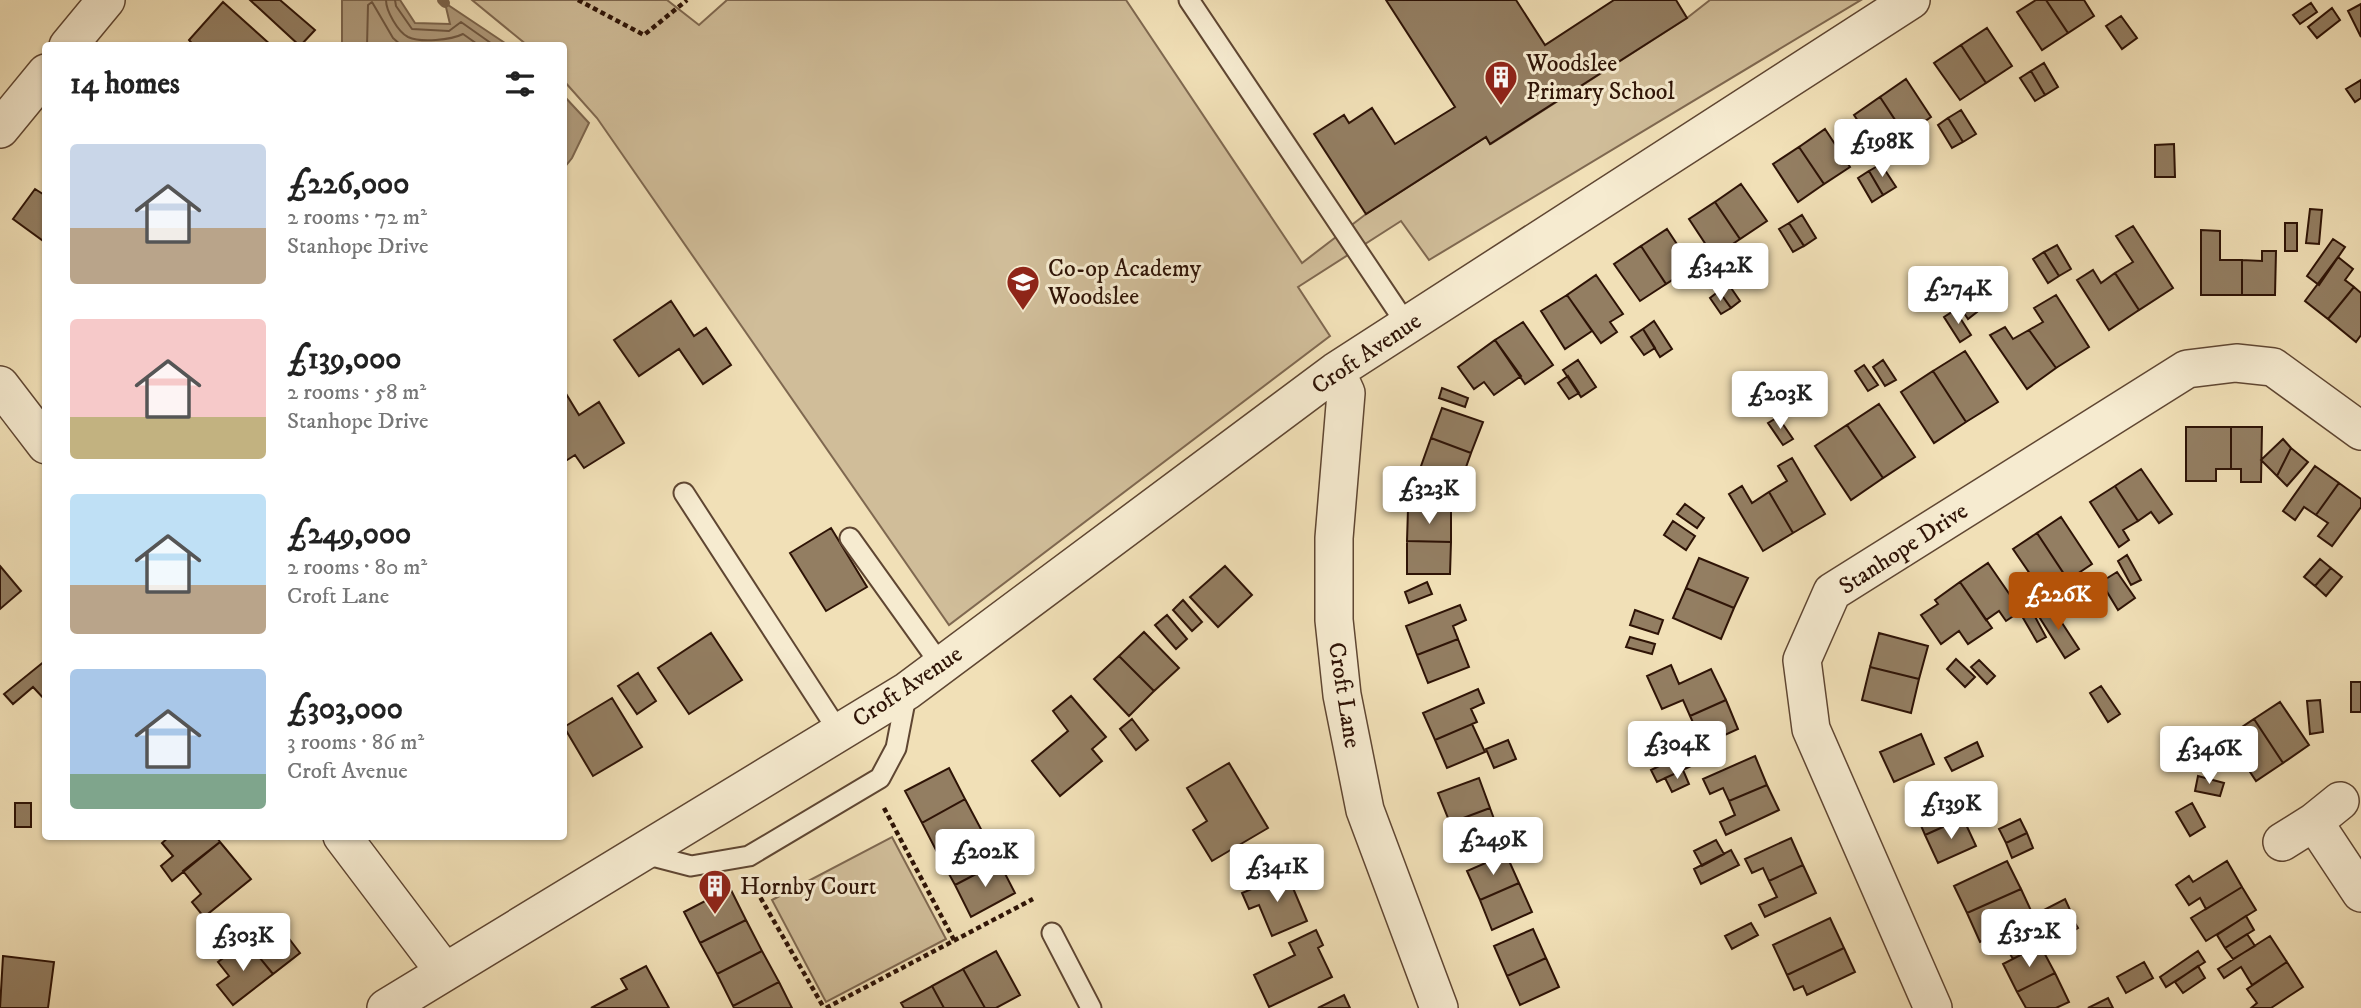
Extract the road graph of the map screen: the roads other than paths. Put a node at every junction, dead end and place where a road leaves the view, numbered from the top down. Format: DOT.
graph roads {
  1 [pos="106,0"];
  2 [pos="1189,0"];
  3 [pos="1911,0"];
  4 [pos="71,42"];
  5 [pos="42,78"];
  6 [pos="0,129"];
  7 [pos="1407,325"];
  8 [pos="1336,371"];
  9 [pos="0,385"];
  10 [pos="2361,430"];
  11 [pos="42,440"];
  12 [pos="684,493"];
  13 [pos="850,538"];
  14 [pos="941,665"];
  15 [pos="907,691"];
  16 [pos="839,732"];
  17 [pos="345,840"];
  18 [pos="2282,842"];
  19 [pos="640,853"];
  20 [pos="2361,893"];
  21 [pos="1052,933"];
  22 [pos="444,971"];
  23 [pos="386,1008"];
  24 [pos="1091,1008"];
  25 [pos="1439,1008"];
  26 [pos="1933,1008"];
  1 -- 4 [label="street"];
  2 -- 7 [label="lane"];
  3 -- 7 [label="street, Croft Avenue"];
  5 -- 6 [label="street"];
  7 -- 8 [label="street, Croft Avenue"];
  8 -- 14 [label="street, Croft Avenue"];
  8 -- 25 [label="street, Croft Lane"];
  9 -- 11 [label="street"];
  10 -- 26 [label="street, Stanhope Drive"];
  12 -- 16 [label="lane, Croft Avenue"];
  13 -- 14 [label="lane"];
  14 -- 15 [label="street, Croft Avenue"];
  15 -- 16 [label="street, Croft Avenue"];
  15 -- 19 [label="lane"];
  16 -- 19 [label="street, Croft Avenue"];
  17 -- 22 [label="street"];
  18 -- 20 [label="street"];
  19 -- 22 [label="street, Croft Avenue"];
  21 -- 24 [label="lane"];
  22 -- 23 [label="street, Croft Avenue"];
}
